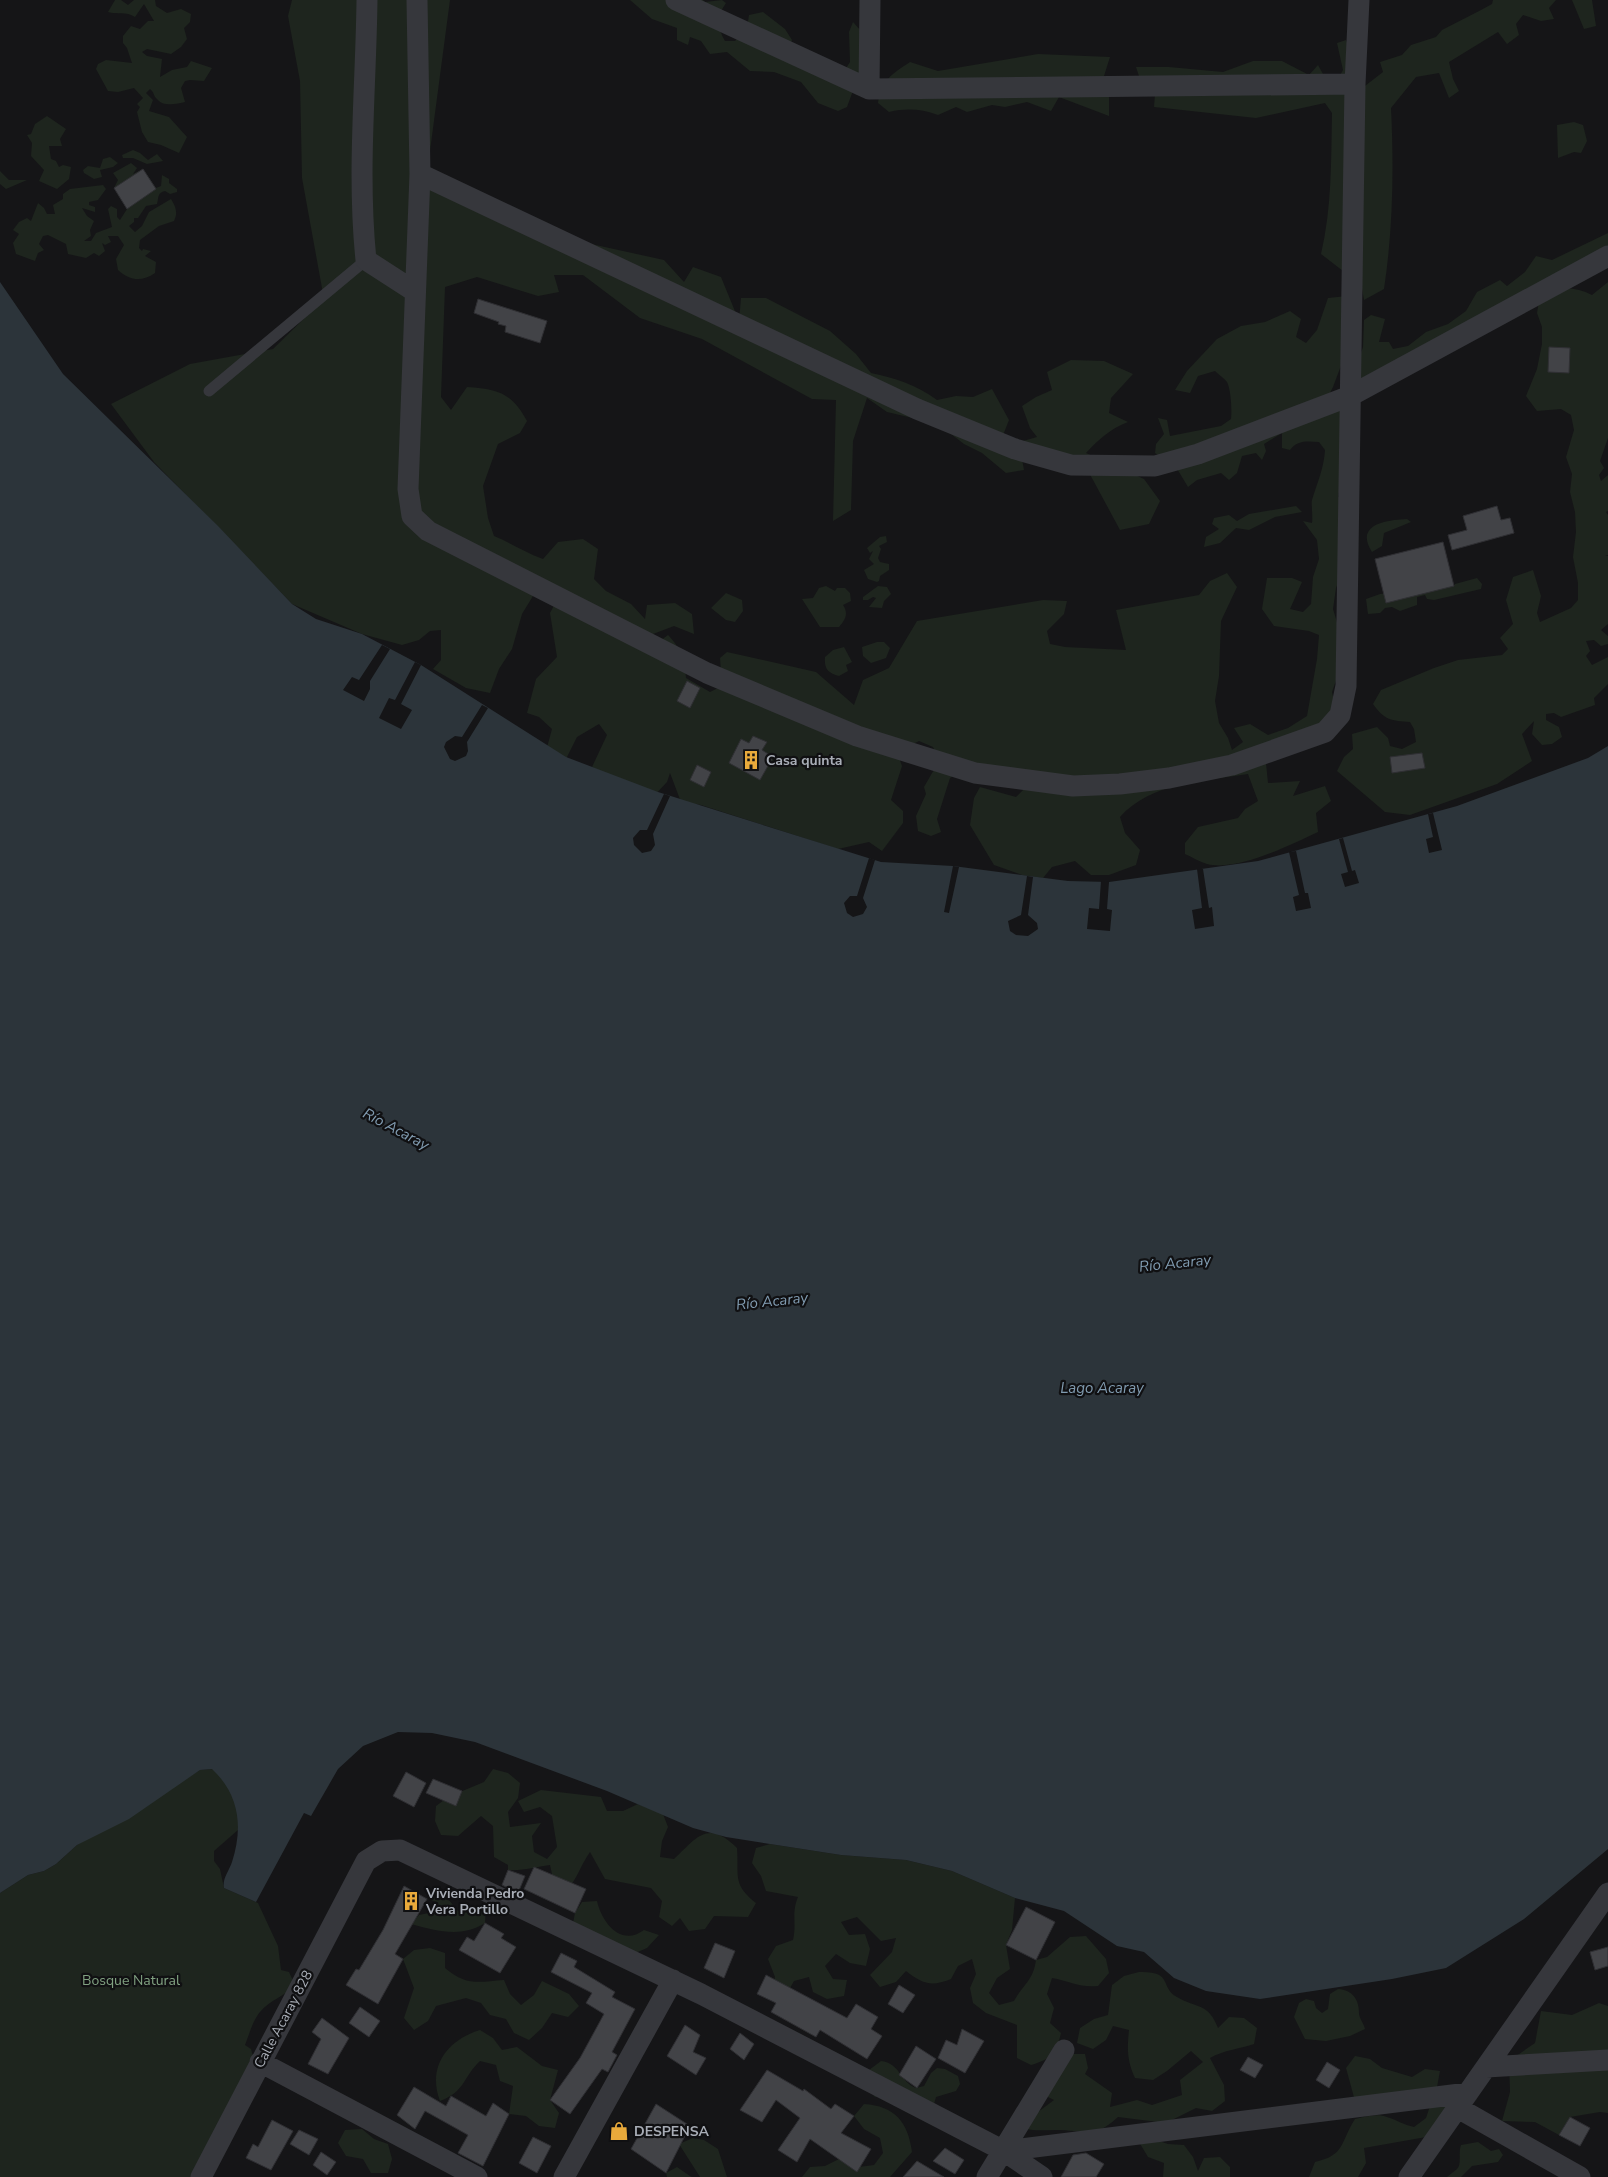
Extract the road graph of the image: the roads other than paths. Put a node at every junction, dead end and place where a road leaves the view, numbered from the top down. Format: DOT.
graph roads {
  1 [pos="367,0"];
  2 [pos="417,0"];
  3 [pos="676,0"];
  4 [pos="870,0"];
  5 [pos="1359,0"];
  6 [pos="1355,84"];
  7 [pos="869,89"];
  8 [pos="420,174"];
  9 [pos="1608,256"];
  10 [pos="366,260"];
  11 [pos="414,291"];
  12 [pos="209,391"];
  13 [pos="1350,396"];
  14 [pos="1608,1893"];
  15 [pos="673,1980"];
  16 [pos="1064,2050"];
  17 [pos="1608,2060"];
  18 [pos="260,2062"];
  19 [pos="1486,2067"];
  20 [pos="1463,2101"];
  21 [pos="1004,2151"];
  22 [pos="201,2177"];
  23 [pos="477,2177"];
  24 [pos="564,2177"];
  25 [pos="987,2177"];
  26 [pos="1042,2177"];
  27 [pos="1409,2177"];
  28 [pos="1580,2177"];
  1 -- 10 [label="street"];
  2 -- 8 [label="street"];
  3 -- 7 [label="street"];
  4 -- 7 [label="street"];
  5 -- 6 [label="street"];
  6 -- 7 [label="street"];
  6 -- 13 [label="street"];
  8 -- 11 [label="street"];
  8 -- 13 [label="street"];
  9 -- 13 [label="street"];
  10 -- 11 [label="street"];
  10 -- 12 [label="lane"];
  11 -- 13 [label="street"];
  14 -- 19 [label="street"];
  15 -- 18 [label="street, Calle Acaray 828"];
  15 -- 21 [label="street"];
  15 -- 24 [label="street"];
  16 -- 21 [label="street"];
  17 -- 19 [label="street"];
  18 -- 22 [label="street, Calle Acaray 828"];
  18 -- 23 [label="street"];
  19 -- 20 [label="street"];
  20 -- 21 [label="street"];
  20 -- 27 [label="street"];
  20 -- 28 [label="street"];
  21 -- 25 [label="street"];
  21 -- 26 [label="street"];
}
